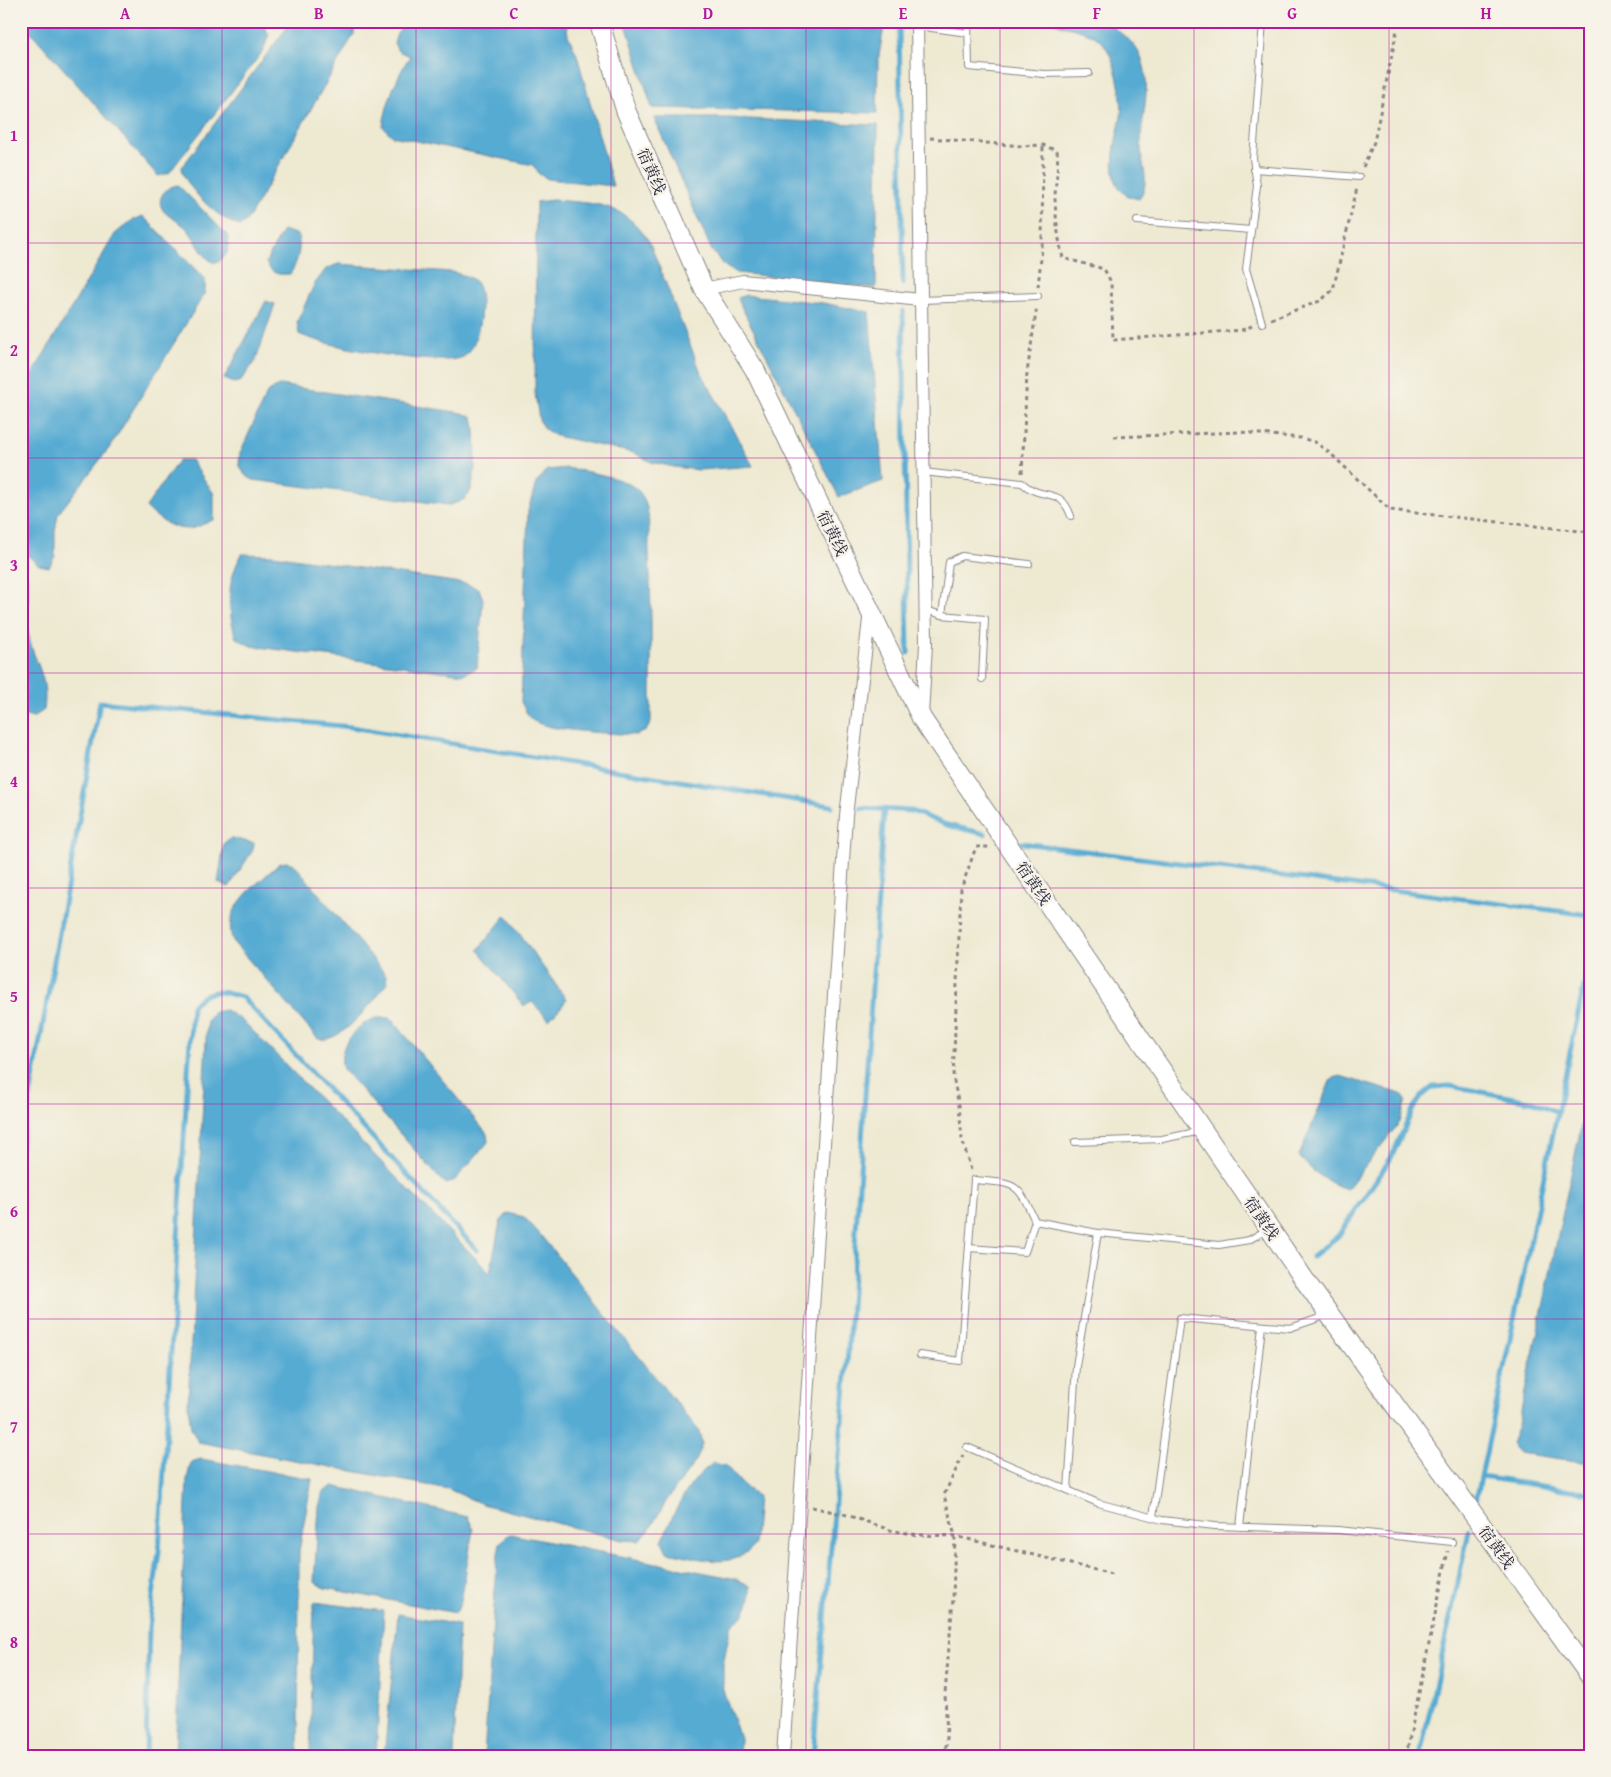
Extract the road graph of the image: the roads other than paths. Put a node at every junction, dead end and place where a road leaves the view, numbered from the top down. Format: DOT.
graph roads {
  1 [pos="599,21"];
  2 [pos="968,21"];
  3 [pos="1263,21"];
  4 [pos="917,23"];
  5 [pos="968,33"];
  6 [pos="1089,73"];
  7 [pos="1254,169"];
  8 [pos="1359,177"];
  9 [pos="1137,221"];
  10 [pos="1251,230"];
  11 [pos="704,290"];
  12 [pos="1038,296"];
  13 [pos="920,300"];
  14 [pos="1262,323"];
  15 [pos="923,472"];
  16 [pos="1071,516"];
  17 [pos="1029,564"];
  18 [pos="926,610"];
  19 [pos="870,611"];
  20 [pos="942,615"];
  21 [pos="982,679"];
  22 [pos="922,719"];
  23 [pos="1202,1131"];
  24 [pos="1075,1142"];
  25 [pos="1036,1221"];
  26 [pos="1269,1229"];
  27 [pos="1098,1233"];
  28 [pos="969,1248"];
  29 [pos="1329,1315"];
  30 [pos="1262,1326"];
  31 [pos="920,1355"];
  32 [pos="967,1447"];
  33 [pos="1068,1490"];
  34 [pos="1153,1517"];
  35 [pos="1240,1527"];
  36 [pos="1452,1542"];
  37 [pos="1590,1676"];
  38 [pos="783,1756"];
  1 -- 11 [label="main road, 宿黄线"];
  2 -- 5 [label="lane"];
  3 -- 7 [label="lane"];
  4 -- 5 [label="lane"];
  4 -- 13 [label="street"];
  5 -- 6 [label="lane"];
  7 -- 8 [label="lane"];
  7 -- 10 [label="lane"];
  9 -- 10 [label="lane"];
  10 -- 14 [label="lane"];
  11 -- 13 [label="street"];
  11 -- 19 [label="main road, 宿黄线"];
  12 -- 13 [label="lane"];
  13 -- 15 [label="street"];
  15 -- 16 [label="lane"];
  15 -- 18 [label="street"];
  17 -- 20 [label="lane"];
  18 -- 20 [label="lane"];
  18 -- 22 [label="street"];
  19 -- 22 [label="main road, 宿黄线"];
  19 -- 38 [label="street"];
  20 -- 21 [label="lane"];
  22 -- 23 [label="main road, 宿黄线"];
  23 -- 24 [label="lane"];
  23 -- 26 [label="main road, 宿黄线"];
  25 -- 27 [label="lane"];
  25 -- 28 [label="lane"];
  25 -- 28 [label="lane"];
  26 -- 27 [label="lane"];
  26 -- 29 [label="main road, 宿黄线"];
  27 -- 33 [label="lane"];
  28 -- 31 [label="lane"];
  29 -- 30 [label="lane"];
  29 -- 37 [label="main road, 宿黄线"];
  30 -- 34 [label="lane"];
  30 -- 35 [label="lane"];
  32 -- 33 [label="lane"];
  33 -- 34 [label="lane"];
  34 -- 35 [label="lane"];
  35 -- 36 [label="lane"];
}
